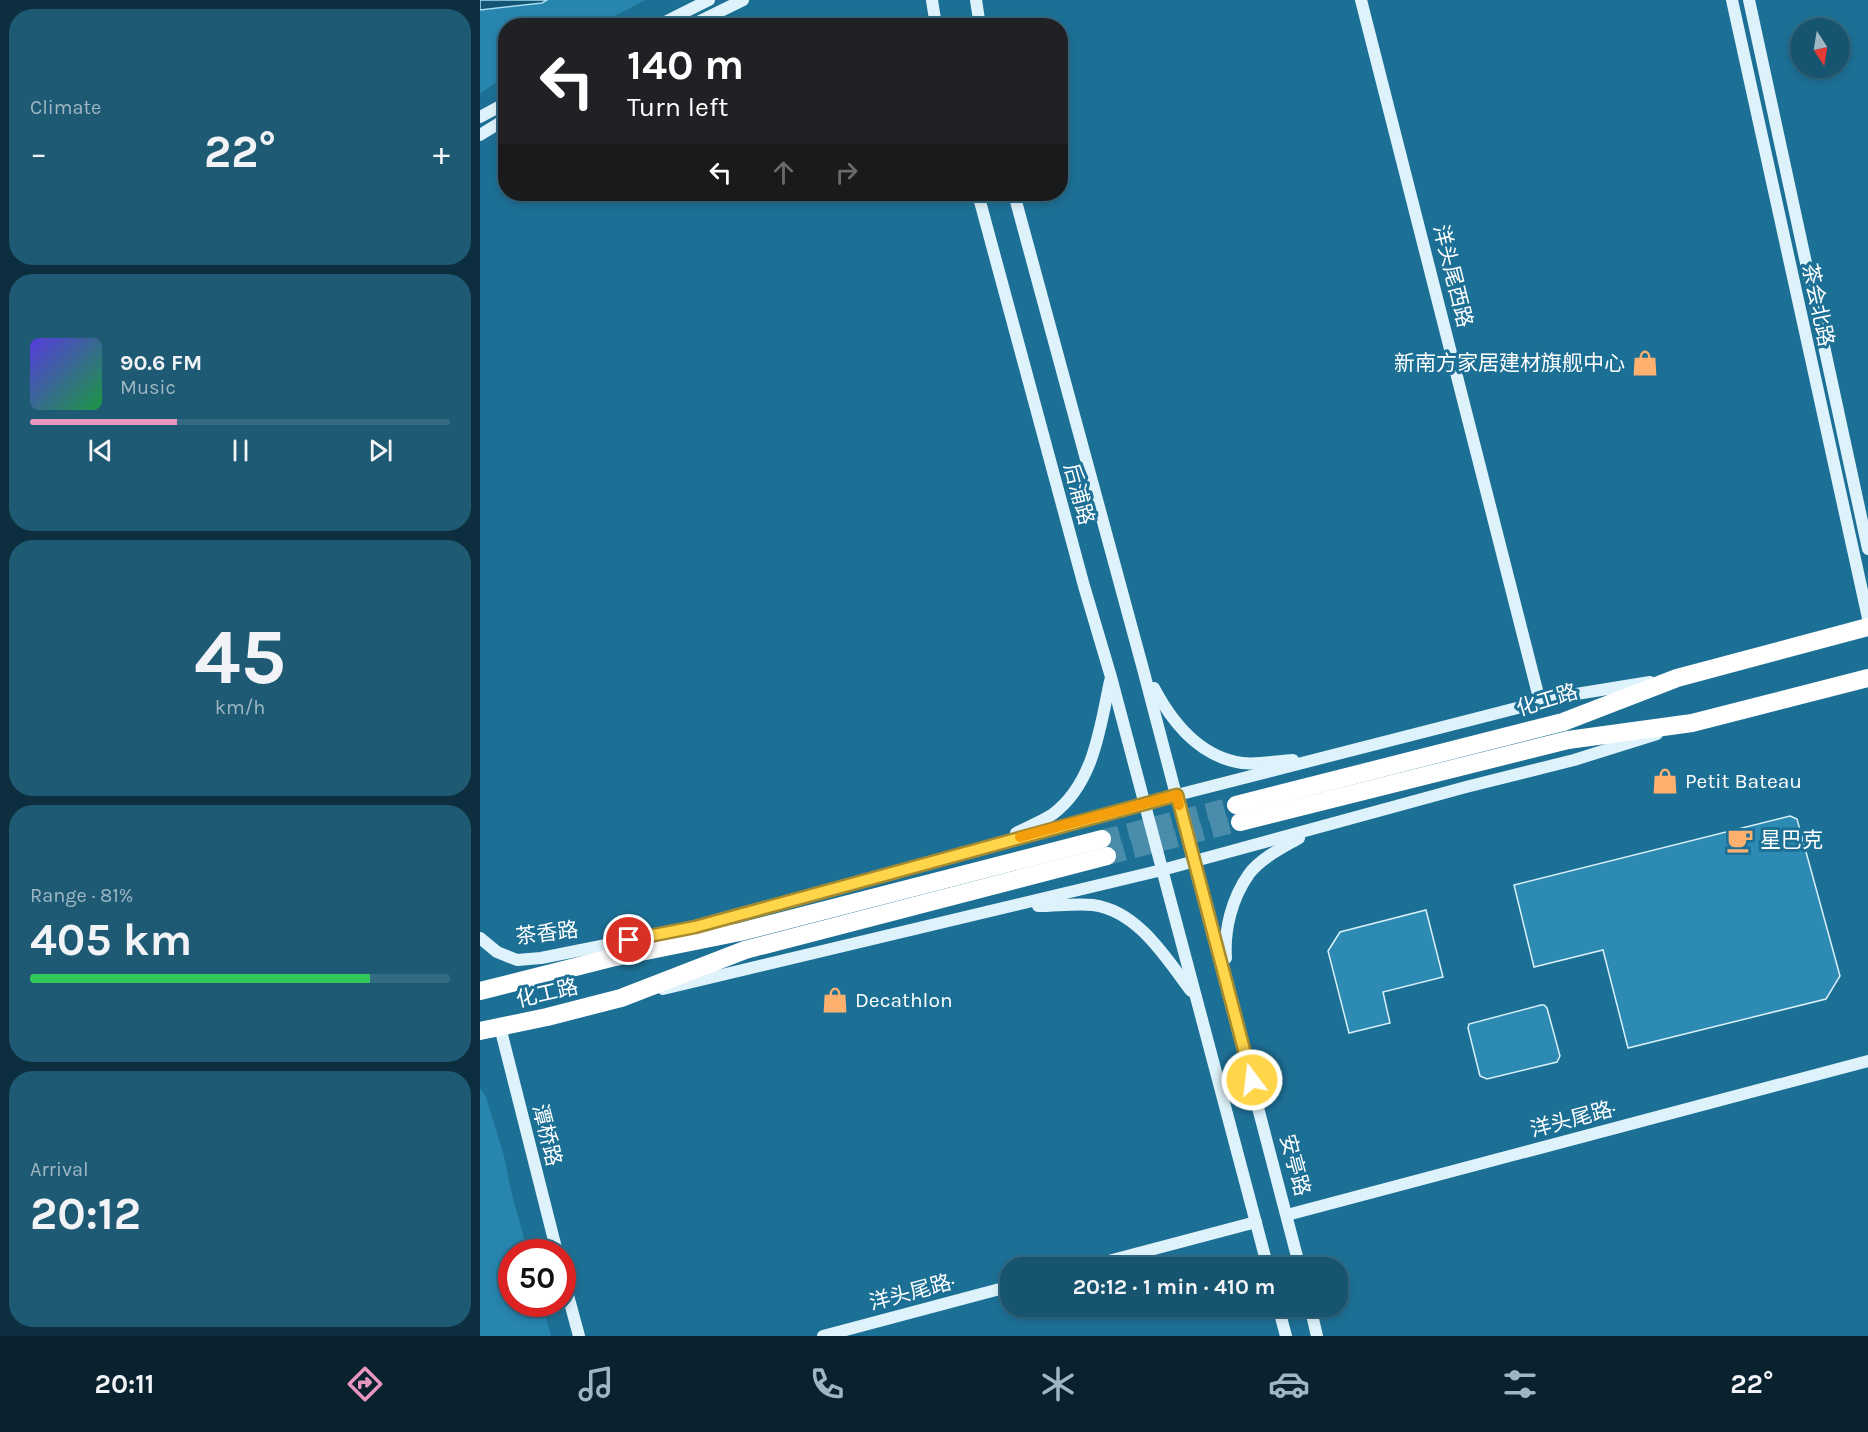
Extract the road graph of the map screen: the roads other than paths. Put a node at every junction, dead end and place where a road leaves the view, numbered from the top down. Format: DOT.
graph roads {
  1 [pos="709,0"];
  2 [pos="743,0"];
  3 [pos="932,0"];
  4 [pos="976,0"];
  5 [pos="1361,0"];
  6 [pos="1732,0"];
  7 [pos="1749,0"];
  8 [pos="673,18"];
  9 [pos="706,18"];
  10 [pos="935,18"];
  11 [pos="979,18"];
  12 [pos="498,107"];
  13 [pos="480,117"];
  14 [pos="498,124"];
  15 [pos="480,135"];
  16 [pos="980,201"];
  17 [pos="1016,201"];
  18 [pos="1868,549"];
  19 [pos="1868,618"];
  20 [pos="1868,627"];
  21 [pos="1143,669"];
  22 [pos="1111,677"];
  23 [pos="1677,678"];
  24 [pos="1868,678"];
  25 [pos="1540,702"];
  26 [pos="1692,723"];
  27 [pos="1324,757"];
  28 [pos="1177,795"];
  29 [pos="1144,804"];
  30 [pos="1314,830"];
  31 [pos="993,845"];
  32 [pos="1195,862"];
  33 [pos="1162,870"];
  34 [pos="1013,907"];
  35 [pos="695,927"];
  36 [pos="480,938"];
  37 [pos="611,958"];
  38 [pos="1228,989"];
  39 [pos="480,991"];
  40 [pos="1196,998"];
  41 [pos="621,999"];
  42 [pos="500,1027"];
  43 [pos="480,1031"];
  44 [pos="1868,1061"];
  45 [pos="1287,1215"];
  46 [pos="1256,1222"];
  47 [pos="554,1239"];
  48 [pos="1124,1257"];
  49 [pos="1265,1257"];
  50 [pos="1297,1257"];
  51 [pos="1000,1289"];
  52 [pos="574,1317"];
  53 [pos="1281,1317"];
  54 [pos="1313,1317"];
  55 [pos="579,1336"];
  56 [pos="823,1336"];
  57 [pos="1286,1336"];
  58 [pos="1317,1336"];
  1 -- 8 [label="main road"];
  2 -- 9 [label="main road"];
  3 -- 10 [label="main road"];
  4 -- 11 [label="main road"];
  5 -- 25 [label="main road, 洋头尾西路"];
  6 -- 19 [label="main road, 茶会北路"];
  7 -- 18 [label="main road, 茶会北路"];
  12 -- 13 [label="main road"];
  14 -- 15 [label="main road"];
  16 -- 22 [label="main road, 后浦路"];
  17 -- 21 [label="main road, 后浦路"];
  20 -- 23 [label="highway, 化工路"];
  21 -- 27 [label="main road"];
  21 -- 28 [label="main road, 后浦路"];
  22 -- 29 [label="main road, 后浦路"];
  22 -- 31 [label="main road"];
  23 -- 25 [label="main road"];
  23 -- 26 [label="highway, 化工路"];
  24 -- 26 [label="highway, 化工路"];
  25 -- 27 [label="main road"];
  26 -- 30 [label="main road"];
  27 -- 28 [label="main road"];
  28 -- 29 [label="main road"];
  28 -- 32 [label="main road, 安亭路"];
  29 -- 31 [label="main road"];
  29 -- 33 [label="main road"];
  30 -- 32 [label="main road"];
  30 -- 38 [label="main road"];
  31 -- 35 [label="main road"];
  32 -- 33 [label="main road"];
  32 -- 38 [label="main road, 安亭路"];
  33 -- 34 [label="main road"];
  33 -- 40 [label="main road"];
  34 -- 40 [label="main road"];
  34 -- 41 [label="main road"];
  35 -- 36 [label="main road, 茶香路"];
  35 -- 37 [label="main road"];
  37 -- 39 [label="highway, 化工路"];
  37 -- 41 [label="highway, 化工路"];
  38 -- 45 [label="main road, 安亭路"];
  40 -- 46 [label="main road"];
  41 -- 42 [label="highway, 化工路"];
  42 -- 43 [label="highway, 化工路"];
  42 -- 47 [label="main road, 潭桥路"];
  44 -- 45 [label="main road, 洋头尾路·"];
  45 -- 50 [label="main road, 安亭路"];
  46 -- 48 [label="main road"];
  46 -- 49 [label="main road"];
  51 -- 56 [label="main road, 洋头尾路·"];
  52 -- 55 [label="main road"];
  53 -- 57 [label="main road"];
  54 -- 58 [label="main road"];
}
